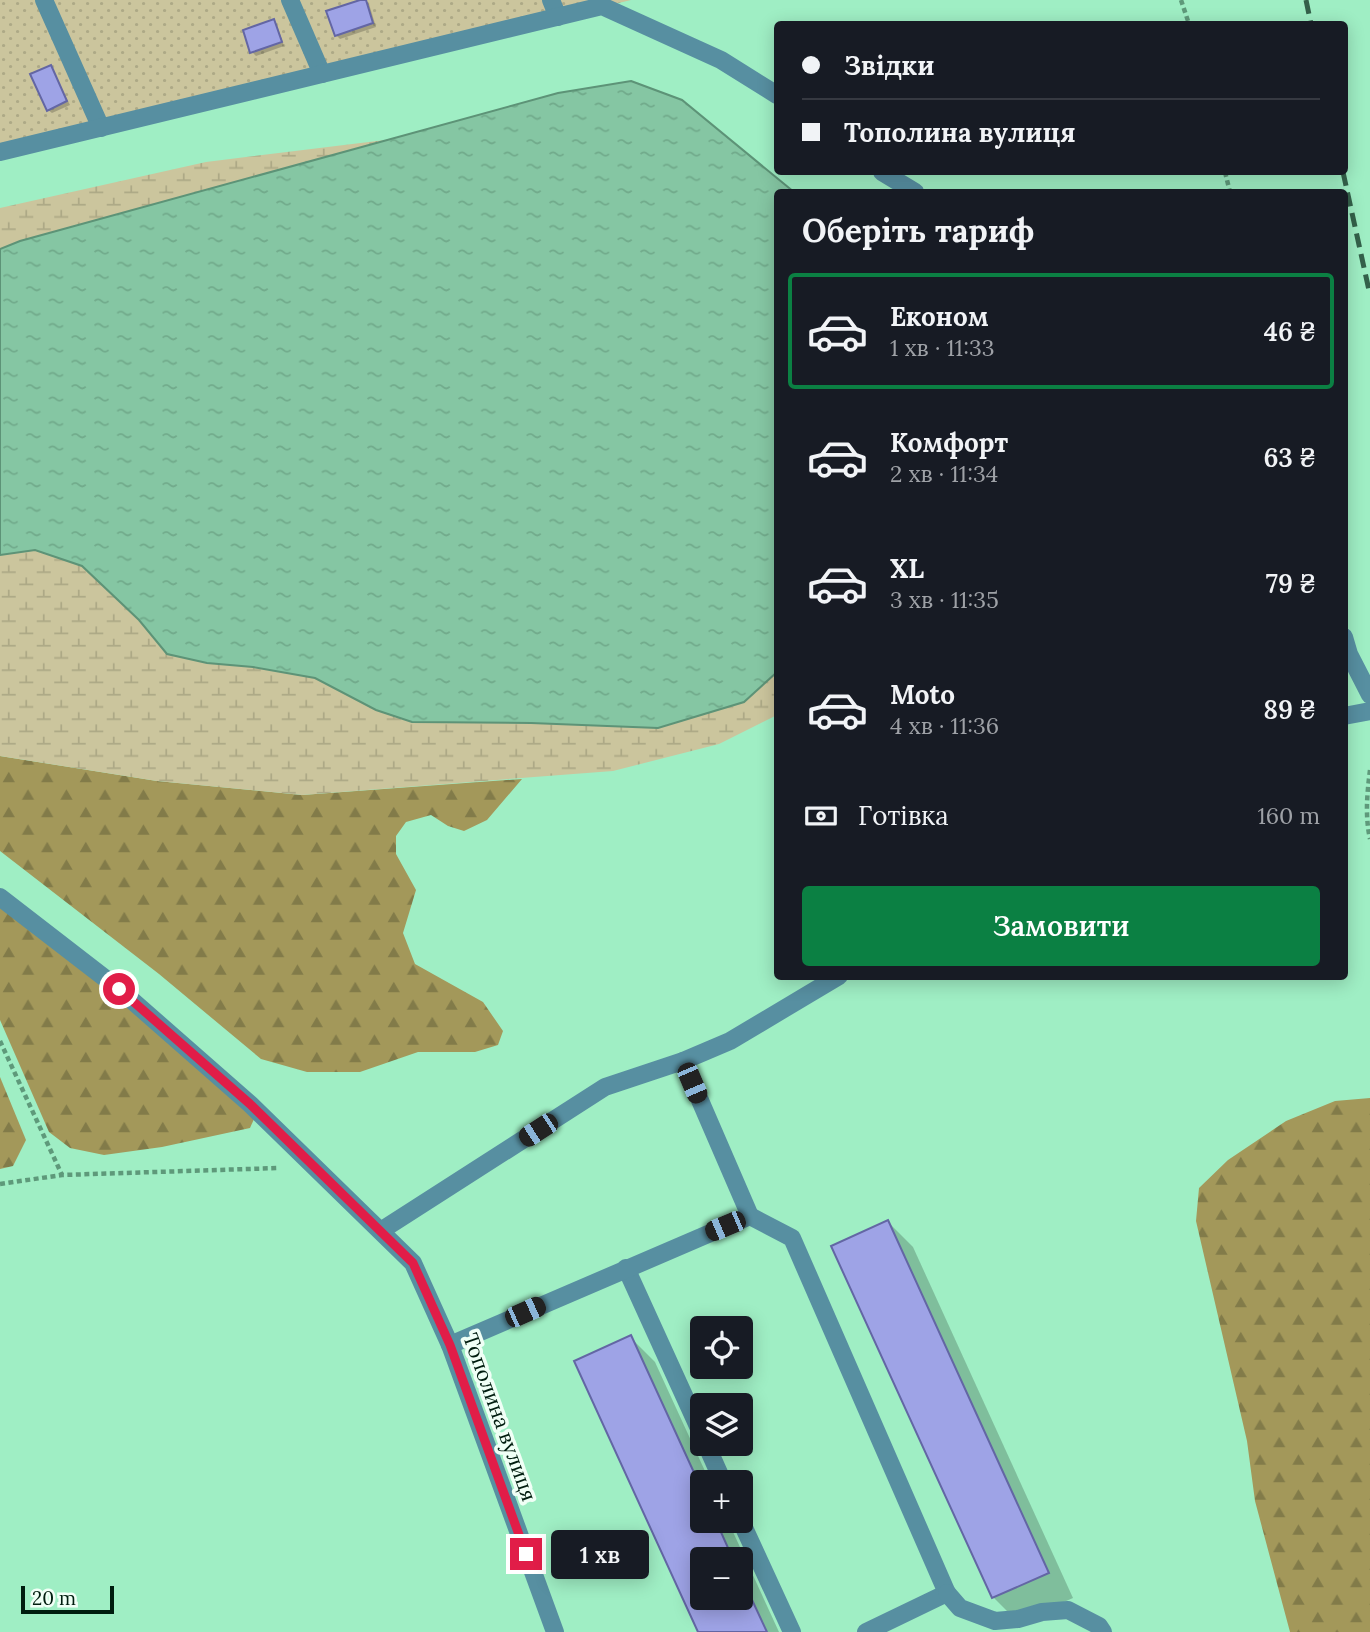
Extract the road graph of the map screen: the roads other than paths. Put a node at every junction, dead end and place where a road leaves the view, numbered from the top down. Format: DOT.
graph roads {
  1 [pos="44,0"];
  2 [pos="290,0"];
  3 [pos="551,0"];
  4 [pos="558,17"];
  5 [pos="322,74"];
  6 [pos="774,93"];
  7 [pos="101,128"];
  8 [pos="0,152"];
  9 [pos="887,175"];
  10 [pos="910,189"];
  11 [pos="1348,651"];
  12 [pos="1370,695"];
  13 [pos="1370,711"];
  14 [pos="1348,715"];
  15 [pos="0,897"];
  16 [pos="832,980"];
  17 [pos="682,1061"];
  18 [pos="750,1216"];
  19 [pos="382,1230"];
  20 [pos="626,1268"];
  21 [pos="450,1345"];
  22 [pos="690,1409"];
  23 [pos="746,1533"];
  24 [pos="947,1593"];
  25 [pos="555,1632"];
  26 [pos="792,1632"];
  27 [pos="866,1632"];
  28 [pos="1103,1632"];
  1 -- 7 [label="street"];
  2 -- 5 [label="street"];
  3 -- 4 [label="street"];
  4 -- 5 [label="street"];
  4 -- 6 [label="street"];
  5 -- 7 [label="street"];
  7 -- 8 [label="street"];
  9 -- 10 [label="street"];
  11 -- 12 [label="street"];
  13 -- 14 [label="street"];
  15 -- 19 [label="street, Тополина вулиця"];
  16 -- 17 [label="street"];
  17 -- 18 [label="street"];
  17 -- 19 [label="street"];
  18 -- 20 [label="street"];
  18 -- 24 [label="street"];
  19 -- 21 [label="street, Тополина вулиця"];
  20 -- 21 [label="street"];
  20 -- 22 [label="street"];
  21 -- 25 [label="street, Тополина вулиця"];
  23 -- 26 [label="street"];
  24 -- 27 [label="street"];
  24 -- 28 [label="street"];
}
